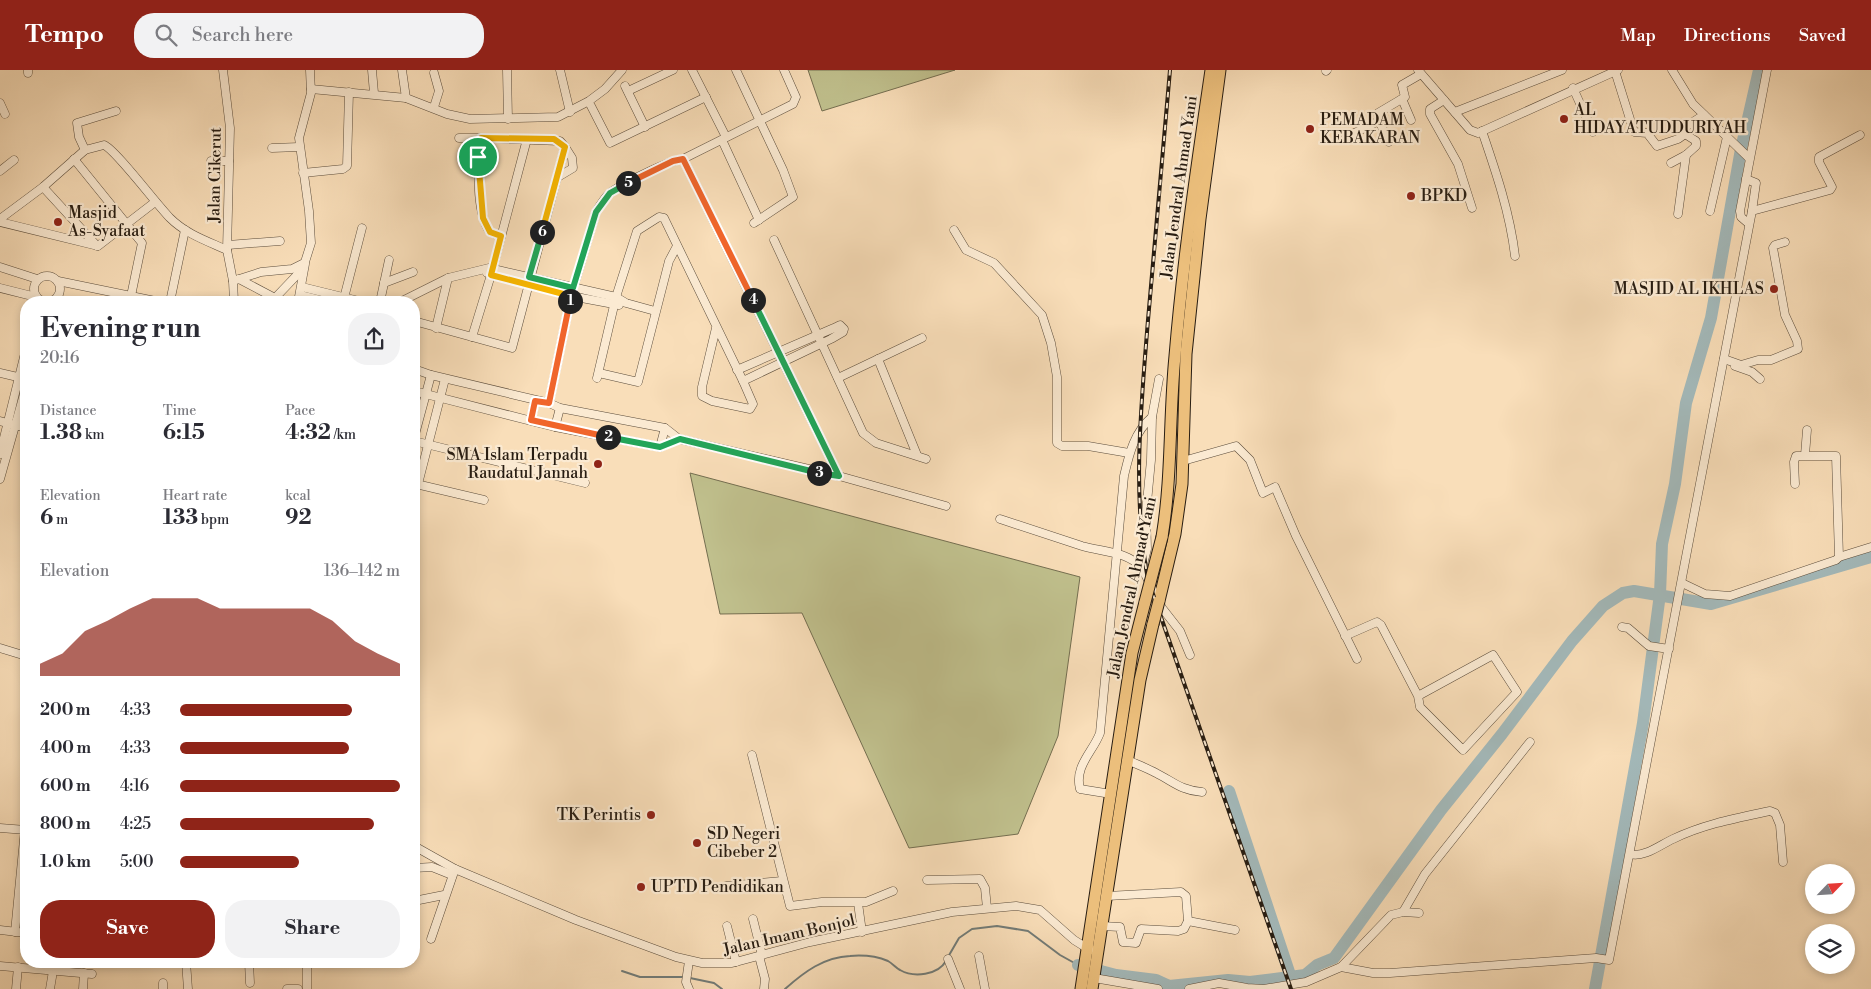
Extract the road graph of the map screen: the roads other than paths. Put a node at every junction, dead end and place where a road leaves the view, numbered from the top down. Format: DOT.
graph roads {
  1 [pos="223,70"];
  2 [pos="310,70"];
  3 [pos="372,70"];
  4 [pos="402,70"];
  5 [pos="507,70"];
  6 [pos="560,70"];
  7 [pos="622,70"];
  8 [pos="673,70"];
  9 [pos="692,70"];
  10 [pos="736,70"];
  11 [pos="784,70"];
  12 [pos="1211,70"];
  13 [pos="1220,70"];
  14 [pos="1562,70"];
  15 [pos="1672,70"];
  16 [pos="1767,70"];
  17 [pos="1617,71"];
  18 [pos="1419,72"];
  19 [pos="434,74"];
  20 [pos="1574,88"];
  21 [pos="311,89"];
  22 [pos="349,92"];
  23 [pos="374,93"];
  24 [pos="406,98"];
  25 [pos="706,98"];
  26 [pos="1402,99"];
  27 [pos="1444,100"];
  28 [pos="0,103"];
  29 [pos="591,106"];
  30 [pos="434,107"];
  31 [pos="116,111"];
  32 [pos="570,112"];
  33 [pos="1455,112"];
  34 [pos="5,114"];
  35 [pos="1704,114"];
  36 [pos="508,120"];
  37 [pos="761,120"];
  38 [pos="1410,120"];
  39 [pos="1379,121"];
  40 [pos="645,127"];
  41 [pos="1482,131"];
  42 [pos="1593,132"];
  43 [pos="1685,134"];
  44 [pos="1860,135"];
  45 [pos="1346,137"];
  46 [pos="1727,137"];
  47 [pos="459,138"];
  48 [pos="481,138"];
  49 [pos="527,139"];
  50 [pos="724,139"];
  51 [pos="1389,142"];
  52 [pos="299,147"];
  53 [pos="565,147"];
  54 [pos="272,148"];
  55 [pos="85,150"];
  56 [pos="1686,155"];
  57 [pos="1746,155"];
  58 [pos="683,159"];
  59 [pos="14,160"];
  60 [pos="74,160"];
  61 [pos="211,161"];
  62 [pos="229,161"];
  63 [pos="1671,163"];
  64 [pos="0,171"];
  65 [pos="304,173"];
  66 [pos="558,177"];
  67 [pos="1746,179"];
  68 [pos="43,187"];
  69 [pos="155,202"];
  70 [pos="1472,208"];
  71 [pos="1710,211"];
  72 [pos="1752,211"];
  73 [pos="1678,214"];
  74 [pos="0,221"];
  75 [pos="1748,223"];
  76 [pos="125,224"];
  77 [pos="362,228"];
  78 [pos="185,230"];
  79 [pos="954,230"];
  80 [pos="501,236"];
  81 [pos="774,240"];
  82 [pos="280,241"];
  83 [pos="1785,242"];
  84 [pos="98,246"];
  85 [pos="677,246"];
  86 [pos="228,248"];
  87 [pos="1515,256"];
  88 [pos="389,260"];
  89 [pos="305,262"];
  90 [pos="0,267"];
  91 [pos="492,271"];
  92 [pos="413,272"];
  93 [pos="448,278"];
  94 [pos="38,279"];
  95 [pos="58,280"];
  96 [pos="236,280"];
  97 [pos="528,281"];
  98 [pos="384,284"];
  99 [pos="0,288"];
  100 [pos="572,292"];
  101 [pos="300,295"];
  102 [pos="27,296"];
  103 [pos="36,296"];
  104 [pos="56,296"];
  105 [pos="131,296"];
  106 [pos="171,296"];
  107 [pos="235,296"];
  108 [pos="268,296"];
  109 [pos="279,296"];
  110 [pos="345,296"];
  111 [pos="381,296"];
  112 [pos="412,296"];
  113 [pos="616,301"];
  114 [pos="655,311"];
  115 [pos="420,323"];
  116 [pos="436,328"];
  117 [pos="716,328"];
  118 [pos="818,334"];
  119 [pos="472,337"];
  120 [pos="922,338"];
  121 [pos="822,344"];
  122 [pos="778,352"];
  123 [pos="878,359"];
  124 [pos="1724,361"];
  125 [pos="783,363"];
  126 [pos="737,370"];
  127 [pos="420,371"];
  128 [pos="0,373"];
  129 [pos="431,375"];
  130 [pos="20,377"];
  131 [pos="838,378"];
  132 [pos="445,379"];
  133 [pos="1159,379"];
  134 [pos="1760,379"];
  135 [pos="743,382"];
  136 [pos="20,387"];
  137 [pos="420,393"];
  138 [pos="426,395"];
  139 [pos="441,398"];
  140 [pos="20,399"];
  141 [pos="535,401"];
  142 [pos="549,403"];
  143 [pos="560,408"];
  144 [pos="1152,417"];
  145 [pos="420,418"];
  146 [pos="531,420"];
  147 [pos="8,423"];
  148 [pos="555,427"];
  149 [pos="665,428"];
  150 [pos="1807,430"];
  151 [pos="680,439"];
  152 [pos="420,442"];
  153 [pos="428,444"];
  154 [pos="660,447"];
  155 [pos="1129,453"];
  156 [pos="0,454"];
  157 [pos="916,455"];
  158 [pos="1805,455"];
  159 [pos="926,459"];
  160 [pos="1183,461"];
  161 [pos="3,464"];
  162 [pos="420,471"];
  163 [pos="839,476"];
  164 [pos="0,479"];
  165 [pos="585,483"];
  166 [pos="1795,484"];
  167 [pos="420,485"];
  168 [pos="484,500"];
  169 [pos="946,506"];
  170 [pos="1000,519"];
  171 [pos="1871,547"];
  172 [pos="1117,554"];
  173 [pos="1839,556"];
  174 [pos="1142,568"];
  175 [pos="1682,585"];
  176 [pos="1622,627"];
  177 [pos="1345,636"];
  178 [pos="0,648"];
  179 [pos="1668,649"];
  180 [pos="20,654"];
  181 [pos="1190,655"];
  182 [pos="1357,659"];
  183 [pos="1418,696"];
  184 [pos="1530,742"];
  185 [pos="752,755"];
  186 [pos="1127,760"];
  187 [pos="1202,792"];
  188 [pos="1111,794"];
  189 [pos="0,828"];
  190 [pos="20,830"];
  191 [pos="420,850"];
  192 [pos="1630,854"];
  193 [pos="1783,862"];
  194 [pos="420,868"];
  195 [pos="453,872"];
  196 [pos="927,880"];
  197 [pos="782,881"];
  198 [pos="20,886"];
  199 [pos="726,886"];
  200 [pos="893,891"];
  201 [pos="444,895"];
  202 [pos="1107,896"];
  203 [pos="420,901"];
  204 [pos="858,903"];
  205 [pos="988,908"];
  206 [pos="1402,912"];
  207 [pos="1419,913"];
  208 [pos="752,919"];
  209 [pos="1188,921"];
  210 [pos="727,926"];
  211 [pos="1102,926"];
  212 [pos="0,930"];
  213 [pos="1235,930"];
  214 [pos="15,932"];
  215 [pos="20,932"];
  216 [pos="862,932"];
  217 [pos="431,939"];
  218 [pos="761,956"];
  219 [pos="979,956"];
  220 [pos="948,959"];
  221 [pos="689,961"];
  222 [pos="736,962"];
  223 [pos="0,966"];
  224 [pos="18,967"];
  225 [pos="26,968"];
  226 [pos="186,968"];
  227 [pos="249,968"];
  228 [pos="307,968"];
  229 [pos="1092,968"];
  230 [pos="1341,968"];
  231 [pos="52,971"];
  232 [pos="687,982"];
  233 [pos="250,983"];
  234 [pos="16,989"];
  235 [pos="50,989"];
  236 [pos="83,989"];
  237 [pos="188,989"];
  238 [pos="287,989"];
  239 [pos="298,989"];
  240 [pos="307,989"];
  241 [pos="764,989"];
  242 [pos="960,989"];
  243 [pos="985,989"];
  244 [pos="1081,989"];
  245 [pos="1158,989"];
  246 [pos="1190,989"];
  1 -- 62 [label="street, Jalan Cikerut"];
  2 -- 21 [label="street"];
  3 -- 23 [label="street"];
  4 -- 24 [label="street"];
  5 -- 36 [label="street"];
  6 -- 32 [label="street"];
  7 -- 32 [label="street"];
  8 -- 40 [label="street"];
  9 -- 25 [label="street"];
  10 -- 37 [label="street"];
  11 -- 37 [label="street"];
  12 -- 188 [label="highway, Jalan Jendral Ahmad Yani, bridge"];
  13 -- 160 [label="highway, Jalan Jendral Ahmad Yani"];
  14 -- 33 [label="street"];
  15 -- 35 [label="street"];
  16 -- 57 [label="street"];
  17 -- 20 [label="street"];
  17 -- 43 [label="street"];
  18 -- 26 [label="street"];
  18 -- 27 [label="street"];
  19 -- 30 [label="street"];
  20 -- 41 [label="street"];
  20 -- 42 [label="street"];
  21 -- 22 [label="street"];
  21 -- 52 [label="street"];
  22 -- 23 [label="street"];
  22 -- 65 [label="street"];
  23 -- 24 [label="street"];
  24 -- 30 [label="street"];
  25 -- 40 [label="street"];
  25 -- 50 [label="street"];
  26 -- 38 [label="street"];
  26 -- 39 [label="street"];
  27 -- 33 [label="street"];
  27 -- 70 [label="street"];
  28 -- 34 [label="street"];
  29 -- 40 [label="street"];
  30 -- 36 [label="street"];
  31 -- 55 [label="street"];
  32 -- 36 [label="street"];
  33 -- 41 [label="street"];
  35 -- 43 [label="street"];
  35 -- 46 [label="street"];
  37 -- 50 [label="street"];
  37 -- 50 [label="street"];
  39 -- 45 [label="street"];
  39 -- 51 [label="street"];
  41 -- 87 [label="street"];
  43 -- 56 [label="street"];
  44 -- 72 [label="street"];
  46 -- 57 [label="street"];
  46 -- 71 [label="street"];
  47 -- 48 [label="street"];
  48 -- 49 [label="street"];
  48 -- 80 [label="street"];
  49 -- 53 [label="street"];
  49 -- 80 [label="street"];
  50 -- 58 [label="street"];
  52 -- 54 [label="street"];
  52 -- 65 [label="street"];
  53 -- 66 [label="street"];
  53 -- 66 [label="street"];
  55 -- 60 [label="street"];
  55 -- 69 [label="street"];
  56 -- 63 [label="street"];
  56 -- 73 [label="street"];
  57 -- 67 [label="street"];
  58 -- 100 [label="street"];
  58 -- 122 [label="street"];
  59 -- 64 [label="street"];
  60 -- 68 [label="street"];
  60 -- 76 [label="street"];
  61 -- 62 [label="street"];
  62 -- 86 [label="street, Jalan Cikerut"];
  65 -- 89 [label="street"];
  66 -- 97 [label="street"];
  67 -- 72 [label="street"];
  67 -- 75 [label="street"];
  68 -- 74 [label="street"];
  68 -- 84 [label="street"];
  69 -- 76 [label="street"];
  69 -- 78 [label="street"];
  72 -- 75 [label="street"];
  74 -- 84 [label="street"];
  75 -- 124 [label="street"];
  76 -- 84 [label="street"];
  76 -- 105 [label="street"];
  77 -- 110 [label="street"];
  78 -- 86 [label="street"];
  78 -- 106 [label="street"];
  79 -- 155 [label="street"];
  80 -- 91 [label="street"];
  81 -- 118 [label="street"];
  82 -- 86 [label="street"];
  83 -- 124 [label="street"];
  85 -- 113 [label="street"];
  85 -- 114 [label="street"];
  85 -- 117 [label="street"];
  86 -- 96 [label="street, Jalan Cikerut"];
  88 -- 98 [label="street"];
  89 -- 96 [label="street"];
  89 -- 101 [label="street"];
  89 -- 109 [label="street"];
  90 -- 94 [label="street"];
  91 -- 93 [label="street"];
  91 -- 97 [label="street"];
  91 -- 119 [label="street"];
  92 -- 98 [label="street"];
  93 -- 112 [label="street"];
  93 -- 116 [label="street"];
  94 -- 95 [label="street"];
  94 -- 103 [label="street"];
  95 -- 104 [label="street"];
  95 -- 105 [label="street"];
  96 -- 107 [label="street, Jalan Cikerut"];
  96 -- 108 [label="street"];
  97 -- 100 [label="street"];
  97 -- 119 [label="street"];
  98 -- 111 [label="street"];
  99 -- 102 [label="street"];
  100 -- 113 [label="street"];
  100 -- 142 [label="street"];
  113 -- 114 [label="street"];
  113 -- 114 [label="street"];
  115 -- 116 [label="street"];
  116 -- 119 [label="street"];
  117 -- 126 [label="street"];
  117 -- 135 [label="street"];
  118 -- 121 [label="street"];
  118 -- 121 [label="street"];
  118 -- 122 [label="street"];
  120 -- 123 [label="street"];
  121 -- 125 [label="street"];
  121 -- 131 [label="street"];
  122 -- 125 [label="street"];
  122 -- 126 [label="street"];
  123 -- 131 [label="street"];
  123 -- 157 [label="street"];
  124 -- 134 [label="street"];
  124 -- 175 [label="street"];
  125 -- 135 [label="street"];
  125 -- 163 [label="street"];
  126 -- 135 [label="street"];
  127 -- 129 [label="street"];
  128 -- 130 [label="street"];
  129 -- 132 [label="street"];
  129 -- 138 [label="street"];
  131 -- 157 [label="street"];
  132 -- 139 [label="street"];
  132 -- 141 [label="street"];
  133 -- 144 [label="street"];
  136 -- 147 [label="street"];
  137 -- 138 [label="street"];
  138 -- 139 [label="street"];
  138 -- 145 [label="street"];
  139 -- 146 [label="street"];
  139 -- 153 [label="street"];
  140 -- 147 [label="street"];
  141 -- 142 [label="street"];
  141 -- 146 [label="street"];
  142 -- 143 [label="street"];
  143 -- 148 [label="street"];
  143 -- 149 [label="street"];
  144 -- 155 [label="street"];
  144 -- 174 [label="street"];
  146 -- 148 [label="street"];
  147 -- 156 [label="street"];
  147 -- 161 [label="street"];
  148 -- 154 [label="street"];
  149 -- 151 [label="street"];
  149 -- 154 [label="street"];
  150 -- 158 [label="street"];
  151 -- 154 [label="street"];
  151 -- 163 [label="street"];
  152 -- 153 [label="street"];
  153 -- 162 [label="street"];
  153 -- 165 [label="street"];
  155 -- 172 [label="street"];
  157 -- 159 [label="street"];
  158 -- 166 [label="street"];
  158 -- 173 [label="street"];
  160 -- 177 [label="street"];
  160 -- 186 [label="highway, Jalan Jendral Ahmad Yani, bridge"];
  161 -- 164 [label="street"];
  163 -- 169 [label="street"];
  167 -- 168 [label="street"];
  170 -- 172 [label="street"];
  171 -- 173 [label="street"];
  172 -- 174 [label="street"];
  172 -- 188 [label="street"];
  173 -- 175 [label="street"];
  174 -- 181 [label="street"];
  175 -- 179 [label="street"];
  176 -- 179 [label="street"];
  177 -- 182 [label="street"];
  177 -- 183 [label="street"];
  178 -- 180 [label="street"];
  179 -- 192 [label="street"];
  183 -- 183 [label="street"];
  184 -- 206 [label="street"];
  185 -- 197 [label="street"];
  186 -- 187 [label="street"];
  186 -- 202 [label="highway, Jalan Jendral Ahmad Yani"];
  188 -- 229 [label="highway, Jalan Jendral Ahmad Yani"];
  189 -- 190 [label="street"];
  191 -- 195 [label="street, Jalan Imam Bonjol"];
  192 -- 193 [label="street"];
  192 -- 230 [label="street"];
  194 -- 195 [label="street"];
  195 -- 201 [label="street"];
  195 -- 221 [label="street, Jalan Imam Bonjol"];
  196 -- 205 [label="street"];
  197 -- 199 [label="street"];
  197 -- 204 [label="street"];
  198 -- 214 [label="street"];
  200 -- 204 [label="street"];
  201 -- 203 [label="street"];
  201 -- 217 [label="street"];
  202 -- 209 [label="street"];
  202 -- 211 [label="highway, Jalan Jendral Ahmad Yani"];
  204 -- 216 [label="street"];
  205 -- 216 [label="street, Jalan Imam Bonjol"];
  205 -- 229 [label="street, Jalan Imam Bonjol"];
  206 -- 207 [label="street"];
  206 -- 230 [label="street"];
  208 -- 218 [label="street"];
  209 -- 211 [label="street"];
  209 -- 213 [label="street"];
  210 -- 222 [label="street"];
  211 -- 229 [label="highway, Jalan Jendral Ahmad Yani"];
  212 -- 214 [label="street"];
  214 -- 215 [label="street"];
  216 -- 218 [label="street, Jalan Imam Bonjol"];
  218 -- 222 [label="street, Jalan Imam Bonjol"];
  218 -- 241 [label="street"];
  219 -- 243 [label="street"];
  220 -- 242 [label="street"];
  221 -- 222 [label="street, Jalan Imam Bonjol"];
  221 -- 232 [label="street"];
  223 -- 224 [label="street"];
  224 -- 234 [label="street"];
  225 -- 231 [label="street"];
  226 -- 237 [label="street"];
  227 -- 233 [label="street"];
  228 -- 240 [label="street"];
  229 -- 244 [label="highway, Jalan Jendral Ahmad Yani"];
  229 -- 245 [label="street"];
  230 -- 246 [label="street"];
  231 -- 235 [label="street"];
  231 -- 236 [label="street"];
  238 -- 239 [label="street"];
}
